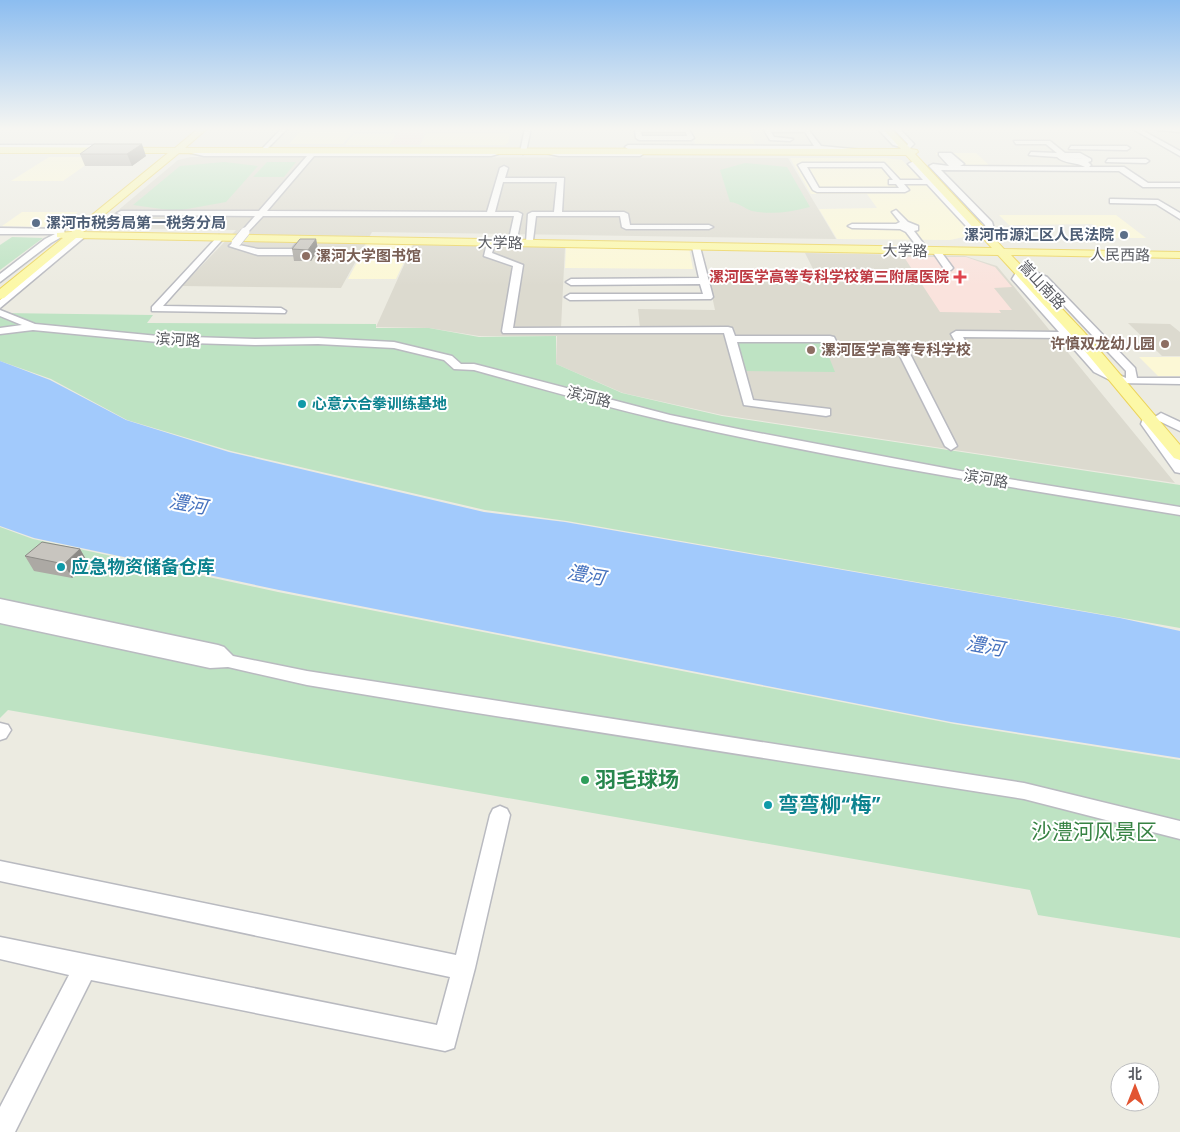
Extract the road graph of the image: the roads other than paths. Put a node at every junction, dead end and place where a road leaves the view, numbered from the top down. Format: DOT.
graph roads {
  1 [pos="500,180"];
  2 [pos="134,181"];
  3 [pos="289,181"];
  4 [pos="561,181"];
  5 [pos="938,181"];
  6 [pos="1139,181"];
  7 [pos="813,182"];
  8 [pos="834,182"];
  9 [pos="872,182"];
  10 [pos="899,182"];
  11 [pos="933,182"];
  12 [pos="1180,185"];
  13 [pos="839,190"];
  14 [pos="877,190"];
  15 [pos="1113,201"];
  16 [pos="896,212"];
  17 [pos="121,213"];
  18 [pos="262,213"];
  19 [pos="490,214"];
  20 [pos="518,214"];
  21 [pos="532,214"];
  22 [pos="558,214"];
  23 [pos="1180,217"];
  24 [pos="852,226"];
  25 [pos="709,227"];
  26 [pos="904,227"];
  27 [pos="986,230"];
  28 [pos="5,234"];
  29 [pos="65,237"];
  30 [pos="219,238"];
  31 [pos="304,240"];
  32 [pos="512,240"];
  33 [pos="529,240"];
  34 [pos="490,243"];
  35 [pos="696,247"];
  36 [pos="836,247"];
  37 [pos="922,247"];
  38 [pos="1006,247"];
  39 [pos="951,250"];
  40 [pos="936,251"];
  41 [pos="1059,251"];
  42 [pos="1180,252"];
  43 [pos="1180,256"];
  44 [pos="948,268"];
  45 [pos="1025,273"];
  46 [pos="0,274"];
  47 [pos="0,279"];
  48 [pos="704,281"];
  49 [pos="572,282"];
  50 [pos="0,285"];
  51 [pos="0,295"];
  52 [pos="570,297"];
  53 [pos="0,303"];
  54 [pos="281,311"];
  55 [pos="0,313"];
  56 [pos="0,324"];
  57 [pos="33,327"];
  58 [pos="0,331"];
  59 [pos="1067,334"];
  60 [pos="731,339"];
  61 [pos="901,348"];
  62 [pos="1126,381"];
  63 [pos="1180,381"];
  64 [pos="826,412"];
  65 [pos="1163,422"];
  66 [pos="1180,440"];
  67 [pos="951,446"];
  68 [pos="1180,455"];
  69 [pos="1180,469"];
  70 [pos="1180,511"];
  71 [pos="0,608"];
  72 [pos="500,815"];
  73 [pos="1180,830"];
  74 [pos="0,871"];
  75 [pos="0,948"];
  76 [pos="85,966"];
  77 [pos="464,968"];
  78 [pos="1,1132"];
  1 -- 19 [label="street"];
  2 -- 29 [label="main road"];
  3 -- 18 [label="street"];
  4 -- 22 [label="street"];
  5 -- 27 [label="main road"];
  6 -- 12 [label="street"];
  7 -- 8 [label="street"];
  7 -- 13 [label="street"];
  8 -- 9 [label="street"];
  8 -- 13 [label="street"];
  9 -- 10 [label="street"];
  9 -- 14 [label="street"];
  10 -- 11 [label="street"];
  10 -- 14 [label="street"];
  11 -- 27 [label="main road"];
  13 -- 14 [label="street"];
  15 -- 23 [label="street"];
  16 -- 26 [label="street"];
  17 -- 18 [label="street"];
  18 -- 19 [label="street"];
  18 -- 31 [label="street, bridge"];
  19 -- 20 [label="street"];
  20 -- 21 [label="street"];
  20 -- 32 [label="street"];
  21 -- 22 [label="street"];
  21 -- 33 [label="street"];
  22 -- 25 [label="street"];
  24 -- 26 [label="street"];
  26 -- 37 [label="street"];
  27 -- 38 [label="main road"];
  27 -- 39 [label="main road"];
  28 -- 29 [label="street, 大学路"];
  28 -- 29 [label="street, 大学路"];
  29 -- 30 [label="main road, 大学路"];
  29 -- 32 [label="main road, 大学路"];
  29 -- 46 [label="street"];
  29 -- 47 [label="street"];
  29 -- 50 [label="main road"];
  29 -- 51 [label="main road"];
  29 -- 53 [label="street"];
  30 -- 31 [label="main road, 大学路"];
  30 -- 54 [label="street"];
  31 -- 34 [label="main road, 大学路"];
  32 -- 33 [label="main road, 大学路"];
  33 -- 36 [label="main road, 大学路"];
  34 -- 35 [label="main road, 大学路"];
  34 -- 60 [label="street"];
  35 -- 36 [label="main road, 大学路"];
  35 -- 48 [label="street"];
  36 -- 37 [label="main road, 大学路"];
  36 -- 40 [label="main road, 大学路"];
  37 -- 39 [label="main road, 大学路"];
  38 -- 39 [label="main road, 大学路"];
  38 -- 41 [label="main road, 人民西路"];
  38 -- 45 [label="main road, 嵩山南路"];
  39 -- 40 [label="main road, 大学路"];
  39 -- 45 [label="main road"];
  40 -- 44 [label="street"];
  41 -- 42 [label="main road, 人民西路"];
  41 -- 43 [label="main road, 人民西路"];
  41 -- 45 [label="main road"];
  45 -- 59 [label="street"];
  45 -- 62 [label="main road, 嵩山南路"];
  48 -- 49 [label="street"];
  48 -- 52 [label="street"];
  55 -- 57 [label="street, 滨河路"];
  56 -- 57 [label="street"];
  57 -- 58 [label="street"];
  57 -- 70 [label="street, 滨河路"];
  59 -- 61 [label="street"];
  59 -- 62 [label="street"];
  60 -- 61 [label="street"];
  60 -- 64 [label="street"];
  61 -- 67 [label="street"];
  62 -- 63 [label="street"];
  62 -- 65 [label="main road, 嵩山南路"];
  65 -- 66 [label="main road"];
  65 -- 68 [label="main road, 嵩山南路"];
  65 -- 69 [label="street"];
  71 -- 73 [label="street"];
  72 -- 77 [label="street"];
  74 -- 77 [label="street"];
  75 -- 76 [label="street"];
  76 -- 77 [label="street"];
  76 -- 78 [label="street"];
}
